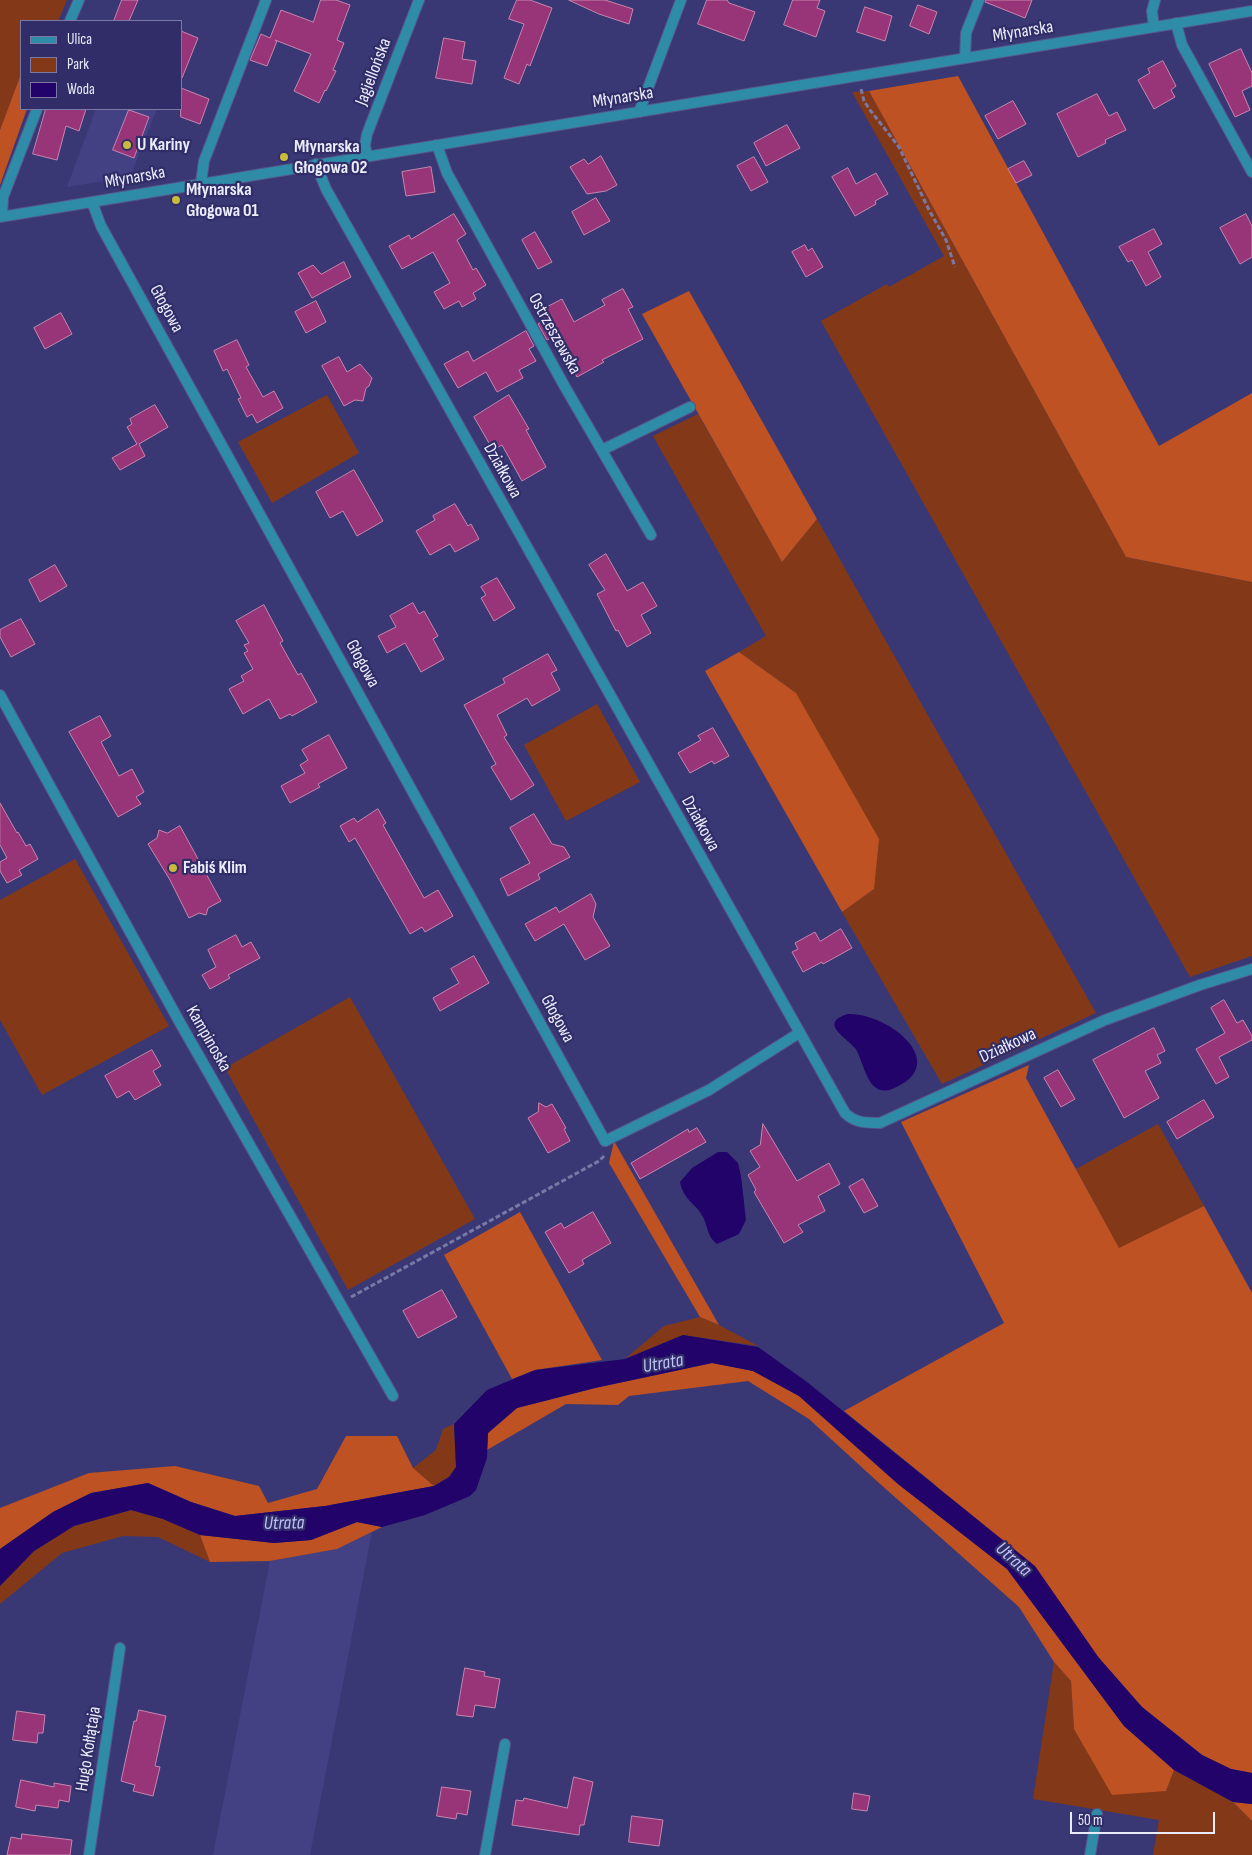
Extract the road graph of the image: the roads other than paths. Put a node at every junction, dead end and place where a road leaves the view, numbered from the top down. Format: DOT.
graph roads {
  1 [pos="79,0"];
  2 [pos="266,0"];
  3 [pos="419,0"];
  4 [pos="681,0"];
  5 [pos="979,0"];
  6 [pos="1155,0"];
  7 [pos="1252,11"];
  8 [pos="70,20"];
  9 [pos="1176,24"];
  10 [pos="1154,27"];
  11 [pos="965,58"];
  12 [pos="37,110"];
  13 [pos="639,112"];
  14 [pos="437,145"];
  15 [pos="367,156"];
  16 [pos="316,164"];
  17 [pos="1252,172"];
  18 [pos="201,183"];
  19 [pos="92,202"];
  20 [pos="1,216"];
  21 [pos="690,407"];
  22 [pos="602,450"];
  23 [pos="651,535"];
  24 [pos="0,695"];
  25 [pos="1252,969"];
  26 [pos="799,1033"];
  27 [pos="392,1396"];
  28 [pos="120,1648"];
  29 [pos="505,1744"];
  30 [pos="1097,1814"];
  31 [pos="89,1855"];
  32 [pos="485,1855"];
  33 [pos="1090,1855"];
  1 -- 8 [label="street"];
  2 -- 18 [label="street"];
  3 -- 15 [label="street, Jagiellońska"];
  4 -- 13 [label="street"];
  5 -- 11 [label="street"];
  6 -- 10 [label="street"];
  7 -- 9 [label="street, Młynarska"];
  9 -- 10 [label="street, Młynarska"];
  9 -- 17 [label="street"];
  10 -- 11 [label="street, Młynarska"];
  11 -- 13 [label="street, Młynarska"];
  12 -- 20 [label="street"];
  13 -- 14 [label="street, Młynarska"];
  14 -- 15 [label="street, Młynarska"];
  14 -- 22 [label="street, Ostrzeszewska"];
  15 -- 16 [label="street, Młynarska"];
  16 -- 18 [label="street, Młynarska"];
  16 -- 26 [label="street, Działkowa"];
  18 -- 19 [label="street, Młynarska"];
  19 -- 20 [label="street, Młynarska"];
  19 -- 26 [label="street, Głogowa"];
  21 -- 22 [label="street"];
  22 -- 23 [label="street, Ostrzeszewska"];
  24 -- 27 [label="street, Kampinoska"];
  25 -- 26 [label="street, Działkowa"];
  28 -- 31 [label="street, Hugo Kołłątaja"];
  29 -- 32 [label="street"];
  30 -- 33 [label="street"];
}
